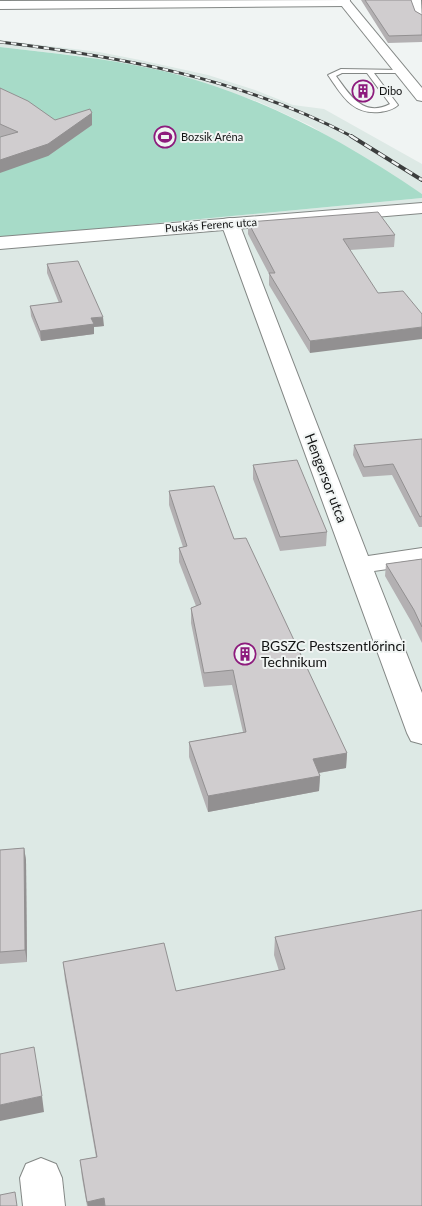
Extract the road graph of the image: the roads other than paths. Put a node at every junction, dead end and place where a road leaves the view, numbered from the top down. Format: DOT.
graph roads {
  1 [pos="415,0"];
  2 [pos="344,1"];
  3 [pos="73,2"];
  4 [pos="0,5"];
  5 [pos="422,18"];
  6 [pos="368,71"];
  7 [pos="400,71"];
  8 [pos="417,85"];
  9 [pos="422,97"];
  10 [pos="422,208"];
  11 [pos="230,224"];
  12 [pos="0,243"];
  13 [pos="422,556"];
  14 [pos="359,565"];
  15 [pos="422,733"];
  1 -- 5 [label="street"];
  2 -- 3 [label="street"];
  2 -- 7 [label="street"];
  3 -- 4 [label="street"];
  6 -- 6 [label="lane"];
  6 -- 7 [label="lane"];
  7 -- 8 [label="street"];
  8 -- 9 [label="street"];
  10 -- 11 [label="street, Puskás Ferenc utca"];
  11 -- 12 [label="street, Puskás Ferenc utca"];
  11 -- 14 [label="street, Hengersor utca"];
  13 -- 14 [label="street"];
  14 -- 15 [label="street, Hengersor utca"];
}
